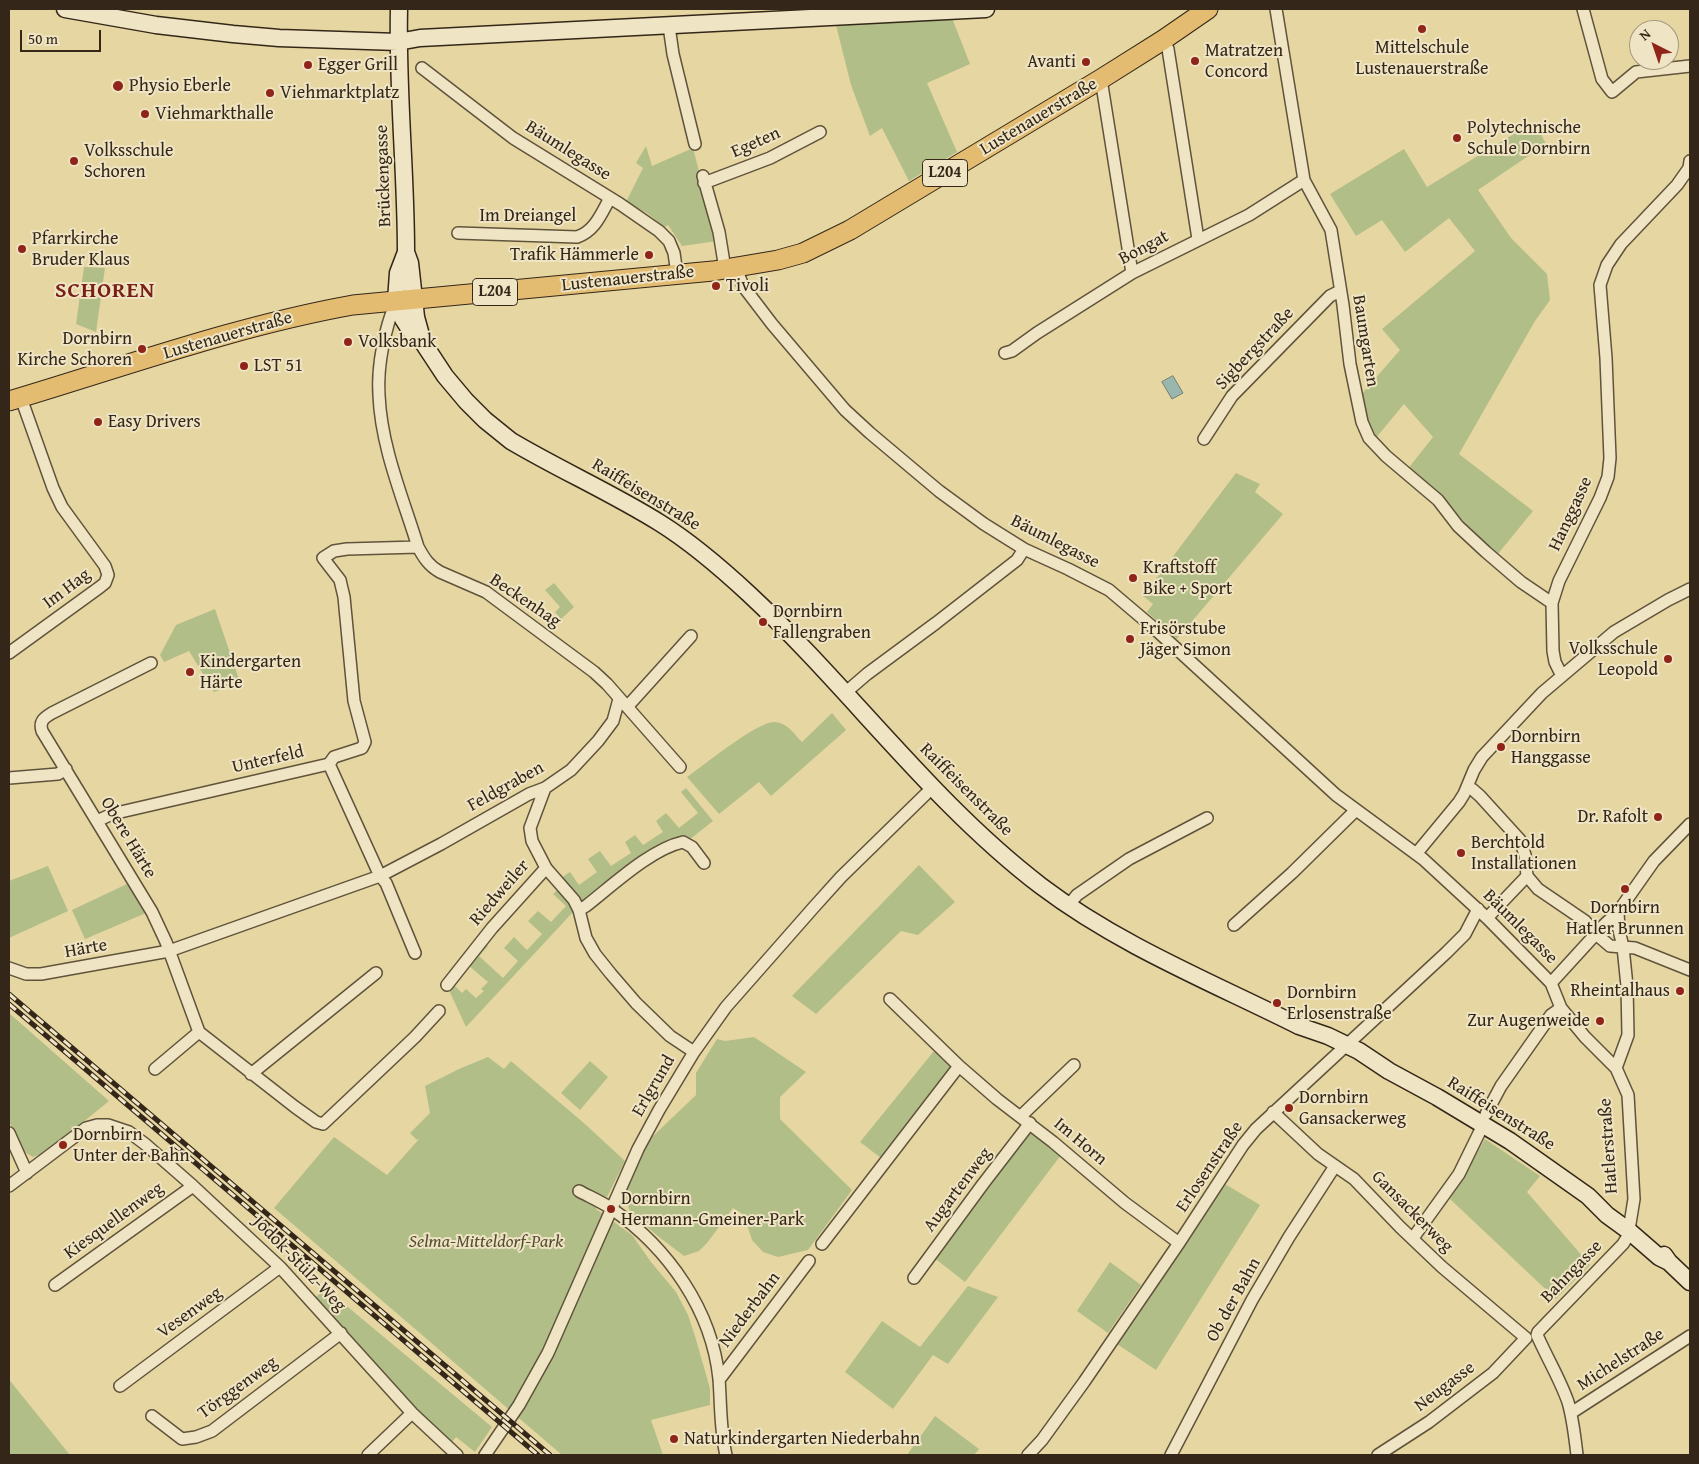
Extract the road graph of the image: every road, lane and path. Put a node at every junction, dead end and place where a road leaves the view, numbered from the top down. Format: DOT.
graph roads {
  1 [pos="64,9"];
  2 [pos="399,9"];
  3 [pos="986,9"];
  4 [pos="1208,9"];
  5 [pos="1276,9"];
  6 [pos="1583,9"];
  7 [pos="669,26"];
  8 [pos="1163,40"];
  9 [pos="398,42"];
  10 [pos="1690,66"];
  11 [pos="422,68"];
  12 [pos="1101,79"];
  13 [pos="820,132"];
  14 [pos="695,144"];
  15 [pos="1690,161"];
  16 [pos="1304,180"];
  17 [pos="610,198"];
  18 [pos="458,233"];
  19 [pos="1198,240"];
  20 [pos="731,268"];
  21 [pos="1132,273"];
  22 [pos="677,274"];
  23 [pos="1340,291"];
  24 [pos="405,300"];
  25 [pos="1005,353"];
  26 [pos="15,399"];
  27 [pos="1204,439"];
  28 [pos="53,488"];
  29 [pos="418,547"];
  30 [pos="1024,549"];
  31 [pos="1690,589"];
  32 [pos="1552,603"];
  33 [pos="692,636"];
  34 [pos="9,654"];
  35 [pos="152,663"];
  36 [pos="1562,676"];
  37 [pos="845,693"];
  38 [pos="618,698"];
  39 [pos="627,707"];
  40 [pos="329,764"];
  41 [pos="680,767"];
  42 [pos="66,769"];
  43 [pos="9,778"];
  44 [pos="1467,787"];
  45 [pos="545,788"];
  46 [pos="932,788"];
  47 [pos="1356,810"];
  48 [pos="1207,818"];
  49 [pos="98,821"];
  50 [pos="1690,824"];
  51 [pos="1416,854"];
  52 [pos="704,863"];
  53 [pos="546,868"];
  54 [pos="380,876"];
  55 [pos="1527,876"];
  56 [pos="1068,906"];
  57 [pos="1478,909"];
  58 [pos="579,910"];
  59 [pos="1618,912"];
  60 [pos="1487,918"];
  61 [pos="1234,925"];
  62 [pos="1596,934"];
  63 [pos="1623,947"];
  64 [pos="169,951"];
  65 [pos="415,953"];
  66 [pos="9,968"];
  67 [pos="1690,970"];
  68 [pos="376,972"];
  69 [pos="1551,983"];
  70 [pos="447,985"];
  71 [pos="890,999"];
  72 [pos="1561,1008"];
  73 [pos="439,1011"];
  74 [pos="199,1032"];
  75 [pos="1343,1049"];
  76 [pos="694,1052"];
  77 [pos="1074,1065"];
  78 [pos="959,1066"];
  79 [pos="1616,1068"];
  80 [pos="155,1070"];
  81 [pos="251,1074"];
  82 [pos="1273,1112"];
  83 [pos="1020,1116"];
  84 [pos="1484,1119"];
  85 [pos="1030,1123"];
  86 [pos="9,1132"];
  87 [pos="1335,1166"];
  88 [pos="27,1173"];
  89 [pos="9,1186"];
  90 [pos="193,1186"];
  91 [pos="579,1191"];
  92 [pos="611,1208"];
  93 [pos="1630,1228"];
  94 [pos="1413,1238"];
  95 [pos="1179,1243"];
  96 [pos="822,1244"];
  97 [pos="809,1261"];
  98 [pos="280,1267"];
  99 [pos="914,1278"];
  100 [pos="1690,1282"];
  101 [pos="55,1285"];
  102 [pos="341,1333"];
  103 [pos="1690,1336"];
  104 [pos="1532,1337"];
  105 [pos="719,1380"];
  106 [pos="120,1386"];
  107 [pos="412,1413"];
  108 [pos="1571,1413"];
  109 [pos="152,1416"];
  110 [pos="368,1455"];
  111 [pos="457,1455"];
  112 [pos="485,1455"];
  113 [pos="726,1455"];
  114 [pos="1028,1455"];
  115 [pos="1171,1455"];
  116 [pos="1378,1455"];
  117 [pos="1577,1455"];
  1 -- 9 [label="street"];
  2 -- 9 [label="street, Brückengasse"];
  3 -- 7 [label="street"];
  4 -- 8 [label="main road, Lustenauerstraße / L204"];
  5 -- 16 [label="street, Baumgarten"];
  6 -- 10 [label="street"];
  7 -- 9 [label="street"];
  7 -- 14 [label="street"];
  8 -- 12 [label="main road, Lustenauerstraße / L204"];
  8 -- 19 [label="street"];
  9 -- 24 [label="street, Brückengasse"];
  11 -- 17 [label="street, Bäumlegasse"];
  12 -- 20 [label="main road, Lustenauerstraße / L204"];
  12 -- 21 [label="street"];
  13 -- 20 [label="street, Egeten"];
  15 -- 32 [label="street, Hanggasse"];
  16 -- 19 [label="street, Bongat"];
  16 -- 23 [label="street, Baumgarten"];
  17 -- 18 [label="street, Im Dreiangel"];
  17 -- 22 [label="street, Bäumlegasse"];
  19 -- 21 [label="street, Bongat"];
  20 -- 22 [label="main road, Lustenauerstraße / L204"];
  20 -- 30 [label="street, Bäumlegasse"];
  21 -- 25 [label="street, Bongat"];
  22 -- 24 [label="main road, Lustenauerstraße / L204"];
  23 -- 27 [label="street, Sigbergstraße"];
  23 -- 32 [label="street, Baumgarten"];
  24 -- 26 [label="main road, Lustenauerstraße / L204"];
  24 -- 29 [label="street, Beckenhag"];
  24 -- 37 [label="street, Raiffeisenstraße"];
  26 -- 28 [label="street, Lustenauerstraße"];
  28 -- 34 [label="street, Im Hag"];
  29 -- 38 [label="street, Beckenhag"];
  29 -- 40 [label="street, Unterfeld"];
  30 -- 37 [label="street"];
  30 -- 47 [label="street, Bäumlegasse"];
  31 -- 36 [label="street"];
  32 -- 36 [label="street, Hanggasse"];
  33 -- 39 [label="street"];
  35 -- 42 [label="street, Obere Härte"];
  36 -- 44 [label="street"];
  37 -- 46 [label="street, Raiffeisenstraße"];
  38 -- 39 [label="street, Beckenhag"];
  38 -- 45 [label="street, Feldgraben"];
  39 -- 41 [label="street, Beckenhag"];
  40 -- 49 [label="street, Unterfeld"];
  40 -- 54 [label="street"];
  42 -- 43 [label="street"];
  42 -- 49 [label="street, Obere Härte"];
  44 -- 51 [label="street"];
  44 -- 55 [label="street"];
  45 -- 53 [label="street, Riedweiler"];
  45 -- 54 [label="street, Feldgraben"];
  46 -- 56 [label="street, Raiffeisenstraße"];
  46 -- 76 [label="street, Erlgrund"];
  47 -- 51 [label="street, Bäumlegasse"];
  47 -- 61 [label="street"];
  48 -- 56 [label="street"];
  49 -- 64 [label="street, Obere Härte"];
  50 -- 59 [label="street"];
  51 -- 57 [label="street, Bäumlegasse"];
  52 -- 58 [label="street"];
  53 -- 58 [label="street"];
  53 -- 70 [label="street, Riedweiler"];
  54 -- 64 [label="street, Feldgraben"];
  54 -- 65 [label="street"];
  55 -- 60 [label="street"];
  55 -- 62 [label="street"];
  56 -- 75 [label="street, Raiffeisenstraße"];
  57 -- 60 [label="street, Bäumlegasse"];
  57 -- 75 [label="street, Erlosenstraße"];
  58 -- 76 [label="street"];
  59 -- 62 [label="street"];
  59 -- 63 [label="street"];
  60 -- 69 [label="street, Bäumlegasse"];
  62 -- 63 [label="street"];
  62 -- 69 [label="street"];
  63 -- 67 [label="street"];
  63 -- 79 [label="street"];
  64 -- 66 [label="street, Härte"];
  64 -- 74 [label="street, Obere Härte"];
  68 -- 81 [label="street"];
  69 -- 72 [label="street, Bäumlegasse"];
  71 -- 78 [label="street, Im Horn"];
  72 -- 79 [label="street, Bäumlegasse"];
  72 -- 84 [label="street"];
  73 -- 81 [label="street"];
  74 -- 80 [label="street"];
  74 -- 81 [label="street"];
  75 -- 82 [label="street, Erlosenstraße"];
  75 -- 84 [label="street, Raiffeisenstraße"];
  76 -- 92 [label="street, Erlgrund"];
  77 -- 83 [label="street"];
  78 -- 83 [label="street, Im Horn"];
  78 -- 96 [label="street"];
  79 -- 93 [label="street, Hatlerstraße"];
  82 -- 87 [label="street, Gansackerweg"];
  82 -- 95 [label="street, Erlosenstraße"];
  83 -- 85 [label="street, Im Horn"];
  84 -- 93 [label="street, Raiffeisenstraße"];
  84 -- 94 [label="street"];
  85 -- 95 [label="street, Im Horn"];
  85 -- 99 [label="street, Augartenweg"];
  86 -- 88 [label="street"];
  87 -- 94 [label="street, Gansackerweg"];
  87 -- 115 [label="street, Ob der Bahn"];
  88 -- 89 [label="street"];
  88 -- 90 [label="street, Jodok-Stülz-Weg"];
  90 -- 98 [label="street, Jodok-Stülz-Weg"];
  90 -- 101 [label="street, Kiesquellenweg"];
  91 -- 92 [label="street, Niederbahn"];
  92 -- 105 [label="street, Niederbahn"];
  92 -- 112 [label="street, Erlgrund"];
  93 -- 100 [label="street"];
  93 -- 104 [label="street, Bahngasse"];
  94 -- 104 [label="street, Gansackerweg"];
  95 -- 114 [label="street, Erlosenstraße"];
  97 -- 105 [label="street, Niederbahn"];
  98 -- 102 [label="street, Jodok-Stülz-Weg"];
  98 -- 106 [label="street, Vesenweg"];
  102 -- 107 [label="street, Jodok-Stülz-Weg"];
  102 -- 109 [label="street, Törggenweg"];
  103 -- 108 [label="street, Michelstraße"];
  104 -- 108 [label="street"];
  104 -- 116 [label="street, Neugasse"];
  105 -- 113 [label="street, Niederbahn"];
  107 -- 110 [label="street"];
  107 -- 111 [label="street, Jodok-Stülz-Weg"];
  108 -- 117 [label="street"];
}
